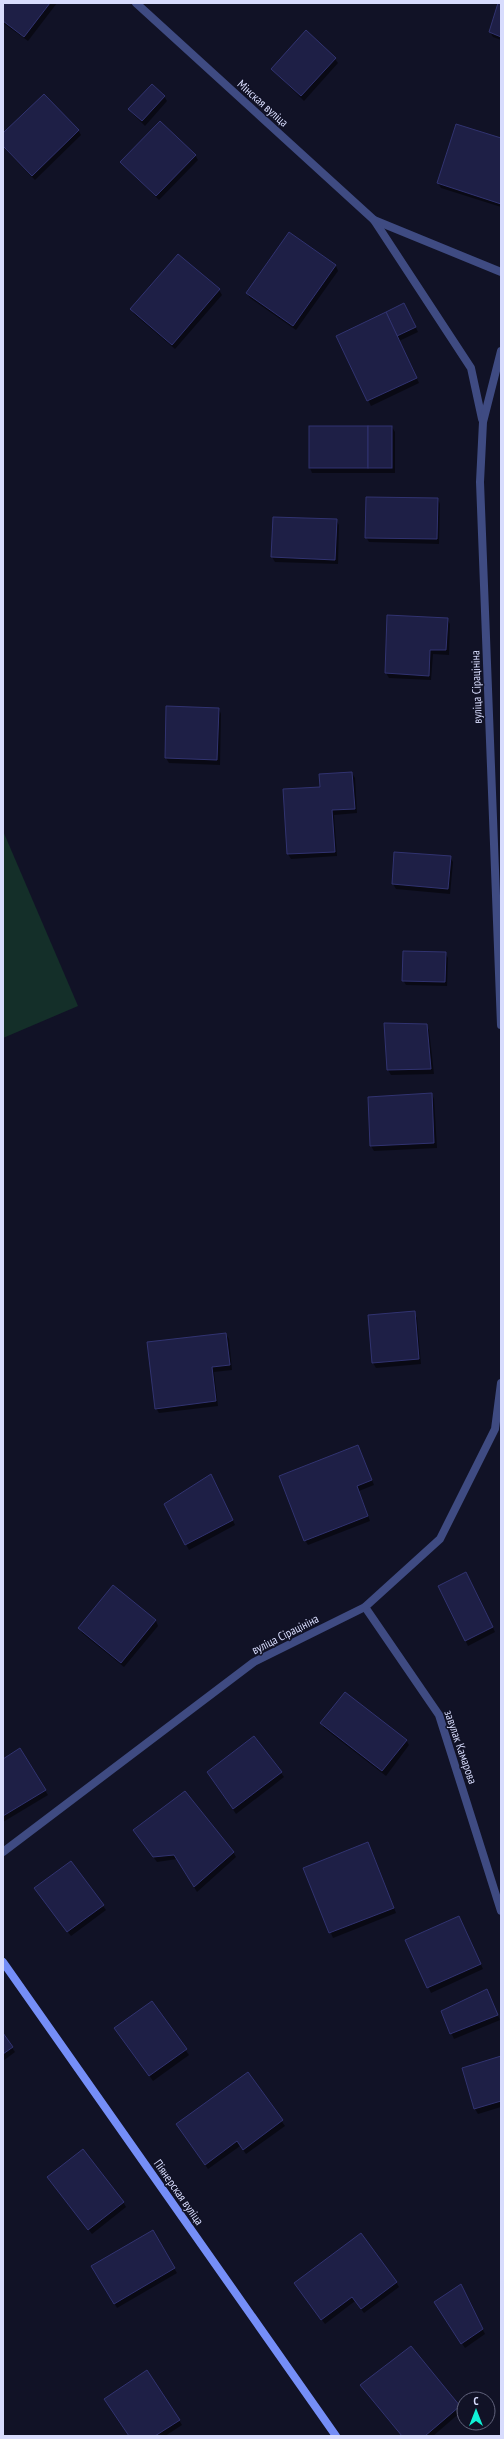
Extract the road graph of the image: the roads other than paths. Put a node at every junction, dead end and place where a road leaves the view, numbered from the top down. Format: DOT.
graph roads {
  1 [pos="136,3"];
  2 [pos="374,220"];
  3 [pos="501,272"];
  4 [pos="501,351"];
  5 [pos="483,422"];
  6 [pos="501,1025"];
  7 [pos="501,1383"];
  8 [pos="498,1429"];
  9 [pos="365,1607"];
  10 [pos="3,1852"];
  11 [pos="501,1911"];
  12 [pos="3,1962"];
  13 [pos="336,2436"];
  1 -- 2 [label="street, Мінская вуліца"];
  2 -- 3 [label="street, Мінская вуліца"];
  2 -- 5 [label="street, Мінская вуліца"];
  4 -- 5 [label="street, вуліца Сірацініна"];
  5 -- 6 [label="street, вуліца Сірацініна"];
  7 -- 8 [label="street, вуліца Сірацініна"];
  8 -- 9 [label="street, вуліца Сірацініна"];
  9 -- 10 [label="street, вуліца Сірацініна"];
  9 -- 11 [label="street, завулак Камарова"];
  12 -- 13 [label="street, Піянерская вуліца"];
}
